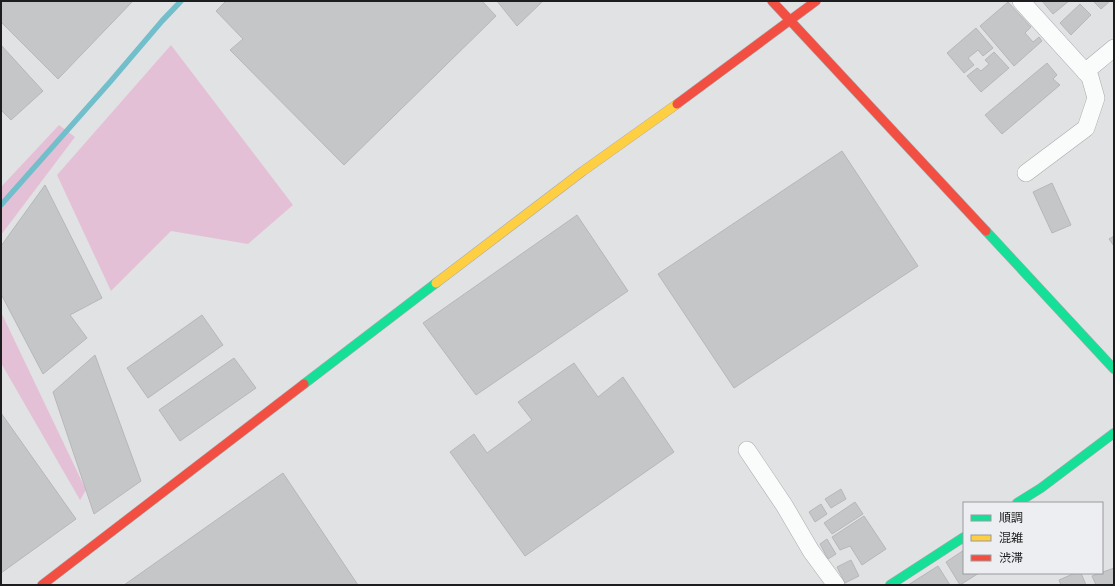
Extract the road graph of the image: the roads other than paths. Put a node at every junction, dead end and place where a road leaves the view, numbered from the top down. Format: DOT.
graph roads {
  1 [pos="772,1"];
  2 [pos="816,1"];
  3 [pos="1020,1"];
  4 [pos="790,21"];
  5 [pos="1114,48"];
  6 [pos="1086,72"];
  7 [pos="1026,173"];
  8 [pos="1114,369"];
  9 [pos="1114,433"];
  10 [pos="747,450"];
  11 [pos="1019,502"];
  12 [pos="963,538"];
  13 [pos="42,585"];
  14 [pos="836,585"];
  15 [pos="890,585"];
  1 -- 4 [label="street"];
  2 -- 4 [label="street"];
  3 -- 6 [label="street"];
  4 -- 8 [label="street"];
  4 -- 13 [label="street"];
  5 -- 6 [label="street"];
  6 -- 7 [label="street"];
  9 -- 11 [label="street"];
  10 -- 14 [label="street"];
  12 -- 15 [label="street"];
}
